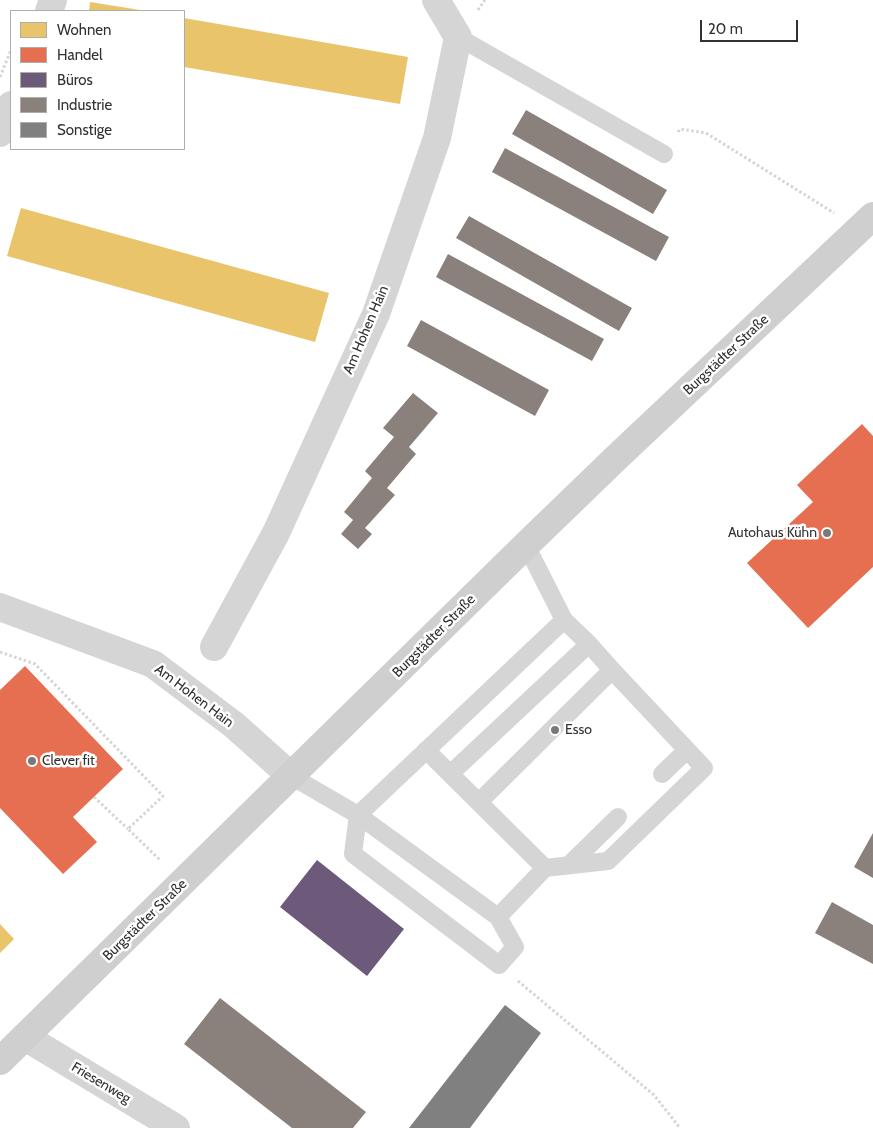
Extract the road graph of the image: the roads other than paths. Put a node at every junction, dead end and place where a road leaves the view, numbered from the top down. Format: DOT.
graph roads {
  1 [pos="436,0"];
  2 [pos="458,37"];
  3 [pos="10,108"];
  4 [pos="0,133"];
  5 [pos="664,154"];
  6 [pos="867,222"];
  7 [pos="526,545"];
  8 [pos="0,607"];
  9 [pos="564,620"];
  10 [pos="589,644"];
  11 [pos="214,647"];
  12 [pos="612,670"];
  13 [pos="426,750"];
  14 [pos="686,750"];
  15 [pos="450,774"];
  16 [pos="662,774"];
  17 [pos="291,776"];
  18 [pos="479,802"];
  19 [pos="358,815"];
  20 [pos="618,817"];
  21 [pos="570,865"];
  22 [pos="545,868"];
  23 [pos="498,917"];
  24 [pos="25,1037"];
  25 [pos="0,1061"];
  26 [pos="176,1128"];
  1 -- 2 [label="street"];
  2 -- 5 [label="lane"];
  2 -- 11 [label="street, Am Hohen Hain"];
  3 -- 4 [label="street"];
  6 -- 7 [label="main road, Burgstädter Straße"];
  7 -- 9 [label="lane"];
  7 -- 17 [label="main road, Burgstädter Straße"];
  8 -- 17 [label="street, Am Hohen Hain"];
  9 -- 10 [label="lane"];
  9 -- 13 [label="lane"];
  10 -- 12 [label="lane"];
  10 -- 15 [label="lane"];
  12 -- 14 [label="lane"];
  12 -- 18 [label="lane"];
  13 -- 15 [label="lane"];
  13 -- 19 [label="lane"];
  14 -- 16 [label="lane"];
  14 -- 21 [label="lane"];
  15 -- 18 [label="lane"];
  17 -- 19 [label="lane"];
  17 -- 24 [label="main road, Burgstädter Straße"];
  18 -- 22 [label="lane"];
  19 -- 23 [label="lane"];
  19 -- 23 [label="lane"];
  20 -- 21 [label="lane"];
  21 -- 22 [label="lane"];
  22 -- 23 [label="lane"];
  24 -- 25 [label="main road, Burgstädter Straße"];
  24 -- 26 [label="street, Friesenweg"];
}
